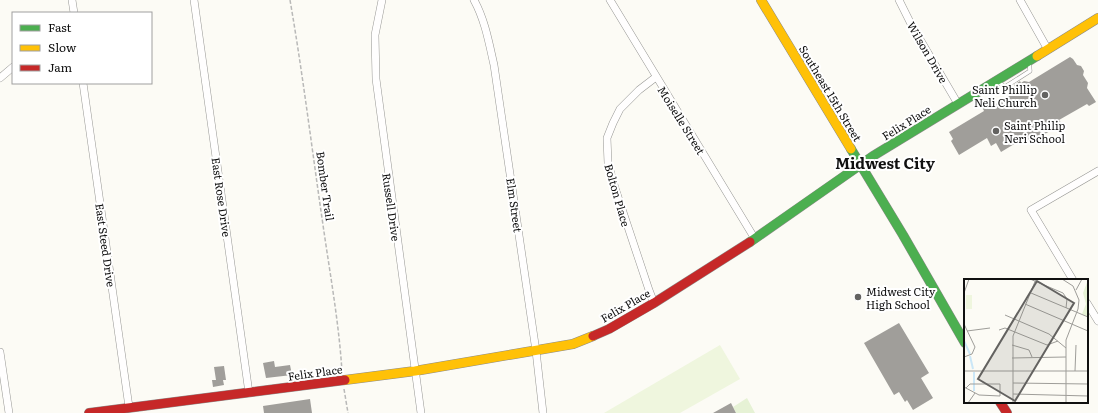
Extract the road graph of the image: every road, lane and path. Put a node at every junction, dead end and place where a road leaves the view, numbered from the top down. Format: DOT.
graph roads {
  1 [pos="72,0"];
  2 [pos="194,0"];
  3 [pos="290,0"];
  4 [pos="382,0"];
  5 [pos="474,0"];
  6 [pos="610,0"];
  7 [pos="761,0"];
  8 [pos="899,0"];
  9 [pos="1020,0"];
  10 [pos="74,12"];
  11 [pos="1098,18"];
  12 [pos="1048,48"];
  13 [pos="12,68"];
  14 [pos="656,76"];
  15 [pos="0,78"];
  16 [pos="83,84"];
  17 [pos="958,104"];
  18 [pos="861,165"];
  19 [pos="1098,171"];
  20 [pos="756,239"];
  21 [pos="1072,279"];
  22 [pos="654,303"];
  23 [pos="1088,305"];
  24 [pos="1098,321"];
  25 [pos="964,341"];
  26 [pos="536,351"];
  27 [pos="0,352"];
  28 [pos="415,371"];
  29 [pos="342,375"];
  30 [pos="343,386"];
  31 [pos="249,393"];
  32 [pos="1001,403"];
  33 [pos="129,407"];
  34 [pos="8,413"];
  35 [pos="89,413"];
  36 [pos="348,413"];
  37 [pos="421,413"];
  38 [pos="543,413"];
  39 [pos="1007,413"];
  1 -- 10 [label="street"];
  2 -- 31 [label="street, East Rose Drive"];
  3 -- 29 [label="path, Bomber Trail"];
  4 -- 28 [label="street, Russell Drive"];
  5 -- 26 [label="street, Elm Street"];
  6 -- 14 [label="street, Moiselle Street"];
  7 -- 18 [label="street, Southeast 15th Street"];
  8 -- 17 [label="street, Wilson Drive"];
  9 -- 12 [label="street"];
  11 -- 12 [label="street, Felix Place"];
  12 -- 17 [label="street, Felix Place"];
  13 -- 15 [label="street"];
  14 -- 20 [label="street, Moiselle Street"];
  14 -- 22 [label="street, Bolton Place"];
  16 -- 33 [label="street, East Steed Drive"];
  17 -- 18 [label="street, Felix Place"];
  18 -- 20 [label="street, Felix Place"];
  18 -- 25 [label="street, Southeast 15th Street"];
  19 -- 21 [label="street"];
  20 -- 22 [label="street, Felix Place"];
  22 -- 26 [label="street, Felix Place"];
  23 -- 24 [label="street"];
  26 -- 28 [label="street, Felix Place"];
  26 -- 38 [label="street, Elm Street"];
  27 -- 34 [label="street"];
  28 -- 31 [label="street, Felix Place"];
  28 -- 37 [label="street, Russell Drive"];
  30 -- 36 [label="path"];
  31 -- 33 [label="street, Felix Place"];
  32 -- 39 [label="street"];
  33 -- 35 [label="street, Felix Place"];
}
